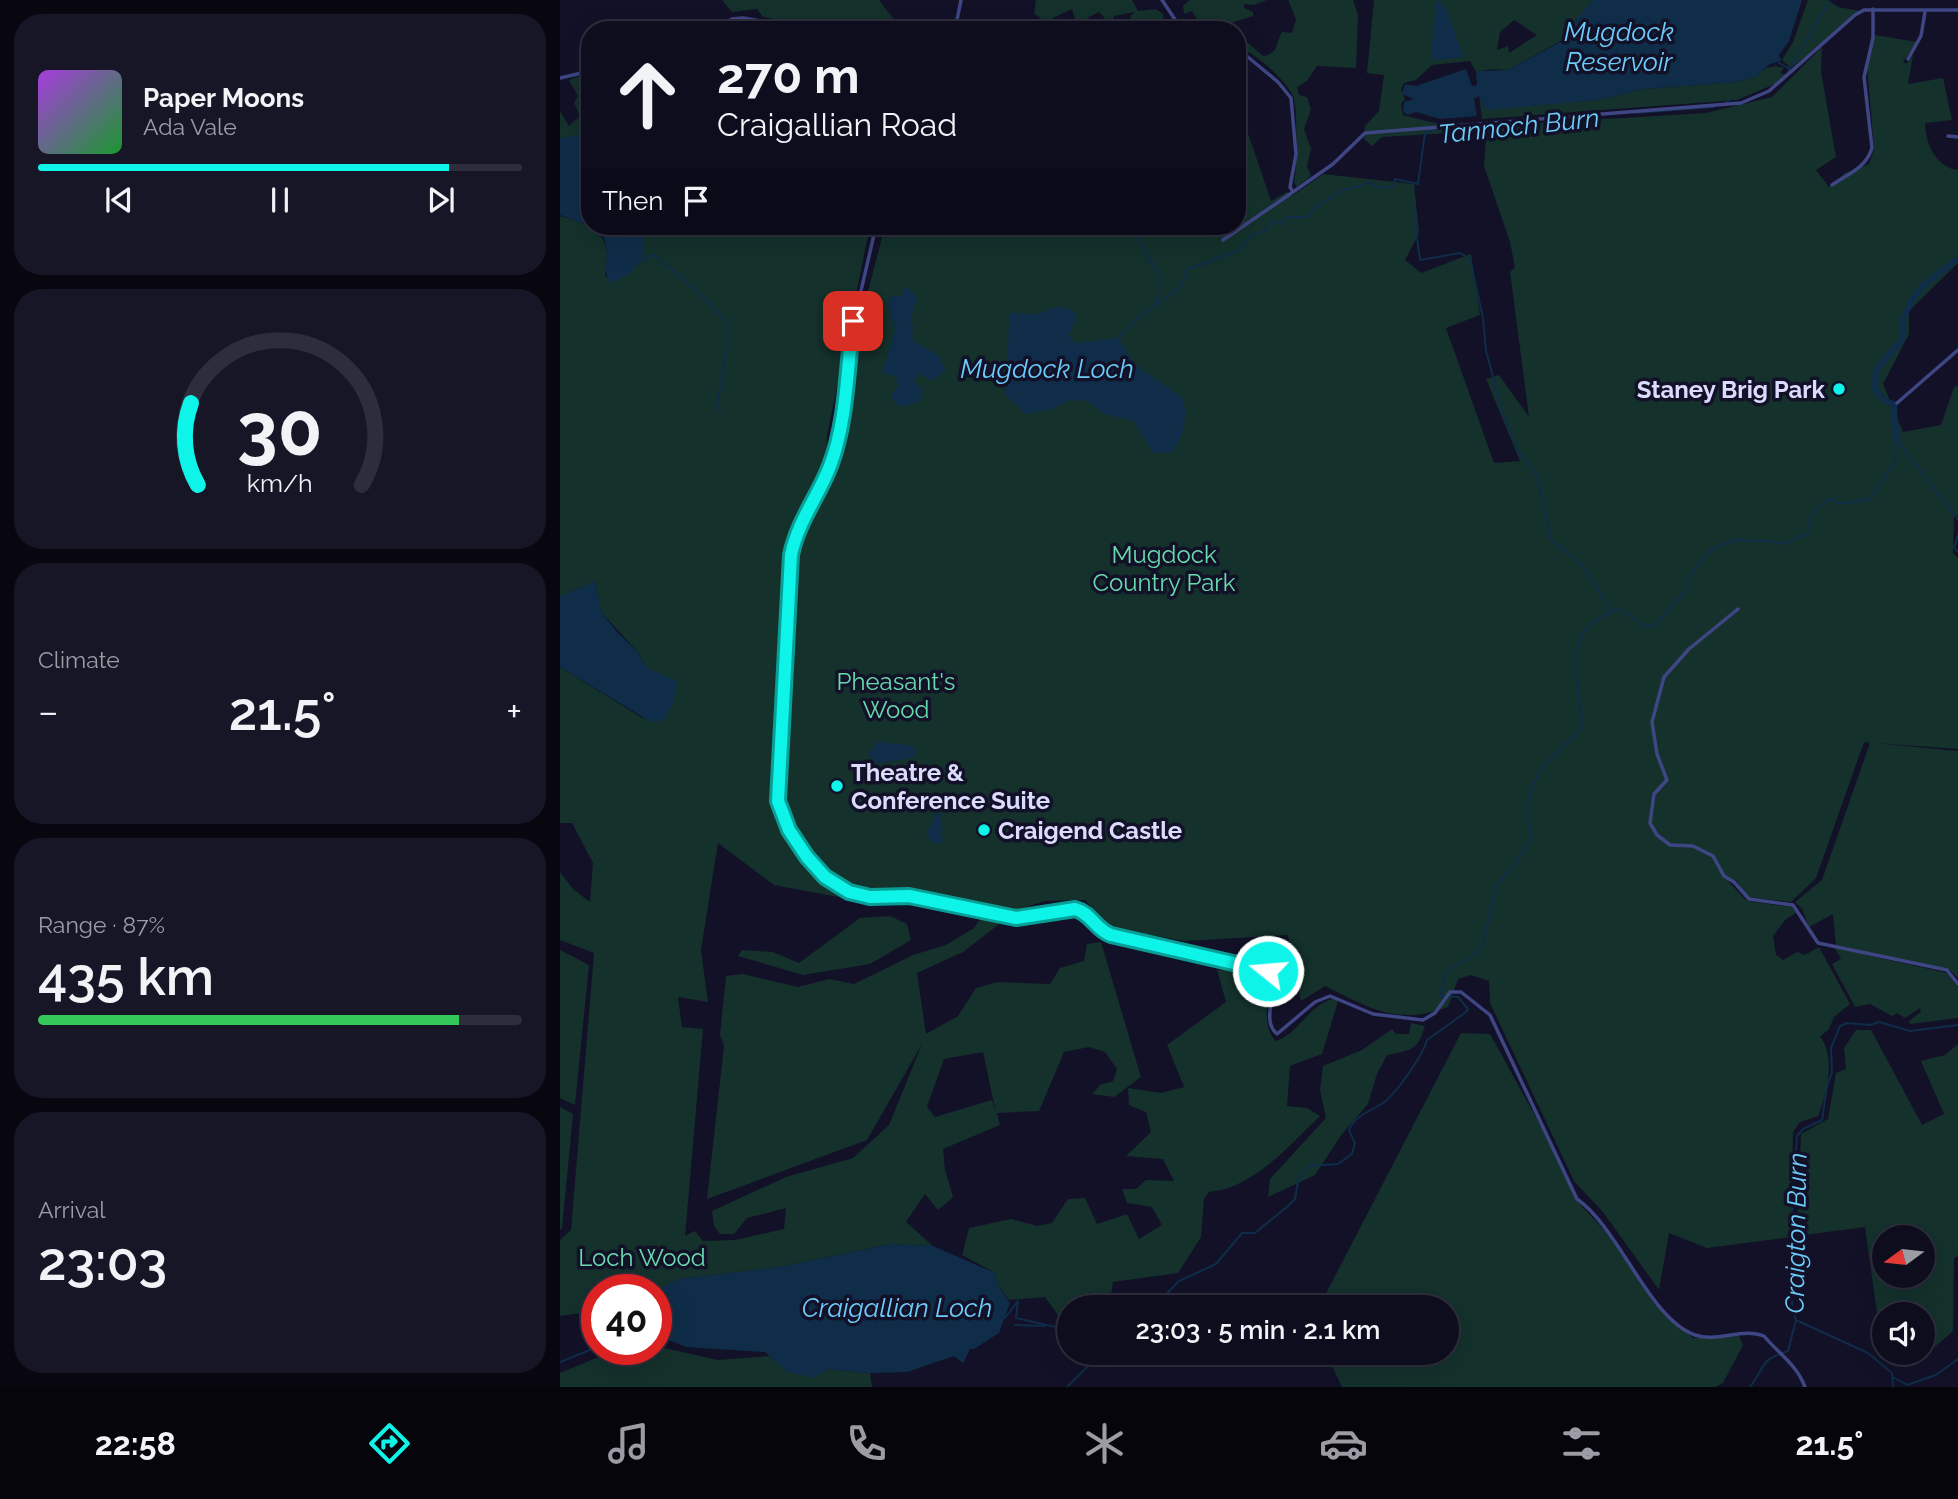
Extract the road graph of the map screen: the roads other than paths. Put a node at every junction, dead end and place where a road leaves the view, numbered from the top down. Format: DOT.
graph roads {
  1 [pos="961,0"];
  2 [pos="1162,0"];
  3 [pos="1873,9"];
  4 [pos="1958,10"];
  5 [pos="1925,12"];
  6 [pos="728,21"];
  7 [pos="761,21"];
  8 [pos="957,21"];
  9 [pos="1176,21"];
  10 [pos="1246,55"];
  11 [pos="1908,59"];
  12 [pos="581,73"];
  13 [pos="560,78"];
  14 [pos="1948,136"];
  15 [pos="1958,137"];
  16 [pos="1832,185"];
  17 [pos="1293,192"];
  18 [pos="1246,224"];
  19 [pos="874,235"];
  20 [pos="1230,235"];
  21 [pos="1223,240"];
  22 [pos="1958,349"];
  23 [pos="1897,403"];
  24 [pos="1738,609"];
  25 [pos="1958,984"];
  26 [pos="1805,1387"];
  1 -- 8 [label="street"];
  2 -- 9 [label="street"];
  3 -- 5 [label="street"];
  3 -- 16 [label="street"];
  3 -- 17 [label="street"];
  4 -- 5 [label="street"];
  5 -- 11 [label="street"];
  6 -- 7 [label="street"];
  10 -- 17 [label="street"];
  12 -- 13 [label="street"];
  14 -- 15 [label="street"];
  17 -- 18 [label="street"];
  19 -- 26 [label="street"];
  20 -- 21 [label="street"];
  22 -- 23 [label="street"];
  24 -- 25 [label="street"];
}
